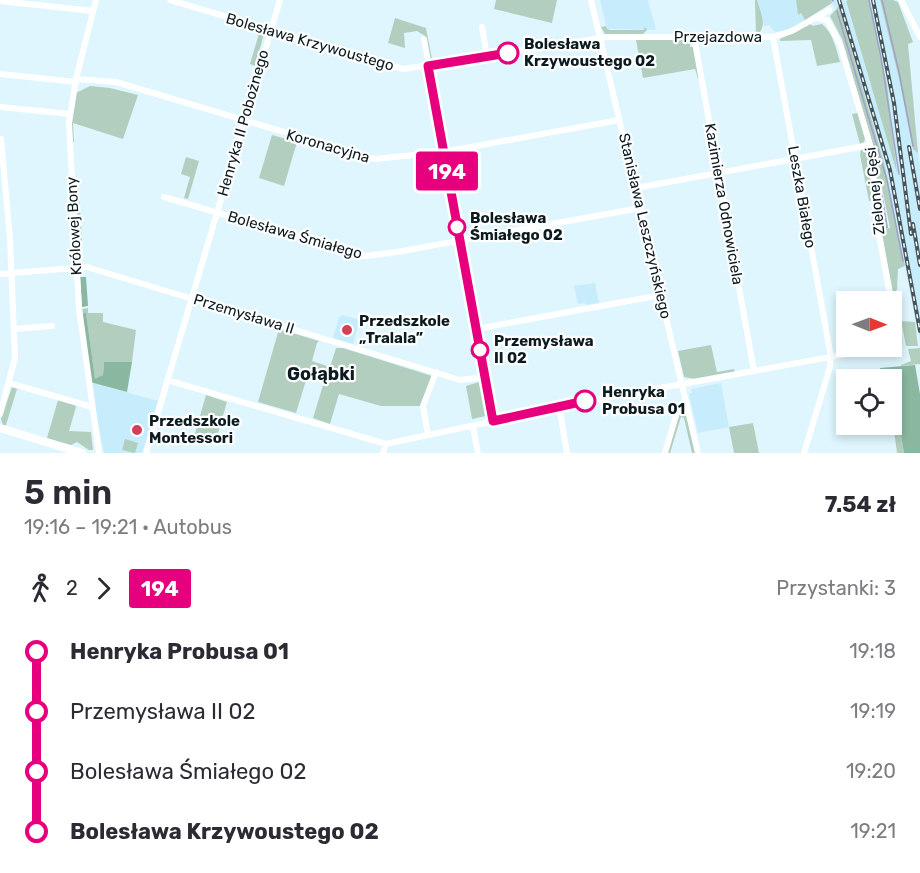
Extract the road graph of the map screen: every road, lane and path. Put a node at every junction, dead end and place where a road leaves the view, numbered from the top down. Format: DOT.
graph roads {
  1 [pos="96,0"];
  2 [pos="170,0"];
  3 [pos="280,0"];
  4 [pos="591,0"];
  5 [pos="901,0"];
  6 [pos="0,1"];
  7 [pos="829,10"];
  8 [pos="93,11"];
  9 [pos="816,18"];
  10 [pos="482,27"];
  11 [pos="271,30"];
  12 [pos="694,37"];
  13 [pos="773,37"];
  14 [pos="920,37"];
  15 [pos="601,38"];
  16 [pos="424,39"];
  17 [pos="487,56"];
  18 [pos="428,66"];
  19 [pos="0,74"];
  20 [pos="76,81"];
  21 [pos="0,106"];
  22 [pos="69,114"];
  23 [pos="243,120"];
  24 [pos="619,120"];
  25 [pos="1,138"];
  26 [pos="870,145"];
  27 [pos="443,152"];
  28 [pos="795,158"];
  29 [pos="718,172"];
  30 [pos="636,188"];
  31 [pos="164,198"];
  32 [pos="640,208"];
  33 [pos="216,213"];
  34 [pos="459,241"];
  35 [pos="77,268"];
  36 [pos="12,273"];
  37 [pos="0,274"];
  38 [pos="886,291"];
  39 [pos="661,295"];
  40 [pos="191,299"];
  41 [pos="52,326"];
  42 [pos="15,329"];
  43 [pos="476,329"];
  44 [pos="836,356"];
  45 [pos="831,357"];
  46 [pos="754,371"];
  47 [pos="435,372"];
  48 [pos="485,377"];
  49 [pos="167,380"];
  50 [pos="9,383"];
  51 [pos="682,384"];
  52 [pos="559,406"];
  53 [pos="92,407"];
  54 [pos="687,407"];
  55 [pos="0,414"];
  56 [pos="493,421"];
  57 [pos="472,427"];
  58 [pos="0,428"];
  59 [pos="428,435"];
  60 [pos="386,444"];
  61 [pos="82,453"];
  62 [pos="99,453"];
  63 [pos="146,453"];
  64 [pos="383,453"];
  65 [pos="478,453"];
  66 [pos="567,453"];
  67 [pos="665,453"];
  68 [pos="698,453"];
  69 [pos="804,453"];
  1 -- 8 [label="street, Królowej Bony"];
  2 -- 11 [label="street, Bolesława Krzywoustego"];
  3 -- 11 [label="street, Henryka II Pobożnego"];
  4 -- 15 [label="street, Stanisława Leszczyńskiego"];
  5 -- 14 [label="street"];
  6 -- 8 [label="street"];
  7 -- 9 [label="street, Przejazdowa"];
  8 -- 20 [label="street, Królowej Bony"];
  9 -- 13 [label="street, Przejazdowa"];
  9 -- 26 [label="street, Zielonej Gęsi"];
  10 -- 17 [label="street"];
  11 -- 18 [label="street, Bolesława Krzywoustego"];
  11 -- 23 [label="street, Henryka II Pobożnego"];
  12 -- 13 [label="street, Przejazdowa"];
  12 -- 15 [label="street, Przejazdowa"];
  12 -- 29 [label="street, Kazimierza Odnowiciela"];
  13 -- 28 [label="street, Leszka Białego"];
  15 -- 17 [label="street, Bolesława Krzywoustego"];
  15 -- 24 [label="street, Stanisława Leszczyńskiego"];
  16 -- 18 [label="street"];
  17 -- 18 [label="street, Bolesława Krzywoustego"];
  18 -- 27 [label="street"];
  19 -- 20 [label="street, Koronacyjna"];
  20 -- 22 [label="street, Królowej Bony"];
  20 -- 23 [label="street, Koronacyjna"];
  21 -- 22 [label="street"];
  22 -- 35 [label="street, Królowej Bony"];
  23 -- 27 [label="street, Koronacyjna"];
  23 -- 33 [label="street, Henryka II Pobożnego"];
  24 -- 27 [label="street, Koronacyjna"];
  24 -- 30 [label="street, Stanisława Leszczyńskiego"];
  25 -- 36 [label="street"];
  26 -- 28 [label="street"];
  26 -- 38 [label="street, Zielonej Gęsi"];
  27 -- 34 [label="street"];
  28 -- 29 [label="street"];
  28 -- 45 [label="street, Leszka Białego"];
  29 -- 30 [label="street"];
  29 -- 46 [label="street, Kazimierza Odnowiciela"];
  30 -- 32 [label="street, Stanisława Leszczyńskiego"];
  31 -- 33 [label="street, Bolesława Śmiałego"];
  32 -- 34 [label="street, Bolesława Śmiałego"];
  32 -- 39 [label="street, Stanisława Leszczyńskiego"];
  33 -- 34 [label="street, Bolesława Śmiałego"];
  33 -- 40 [label="street, Henryka II Pobożnego"];
  34 -- 43 [label="street"];
  35 -- 36 [label="street, Przemysława II"];
  35 -- 40 [label="street, Przemysława II"];
  35 -- 53 [label="street, Królowej Bony"];
  36 -- 37 [label="street, Przemysława II"];
  36 -- 42 [label="street"];
  39 -- 43 [label="street"];
  39 -- 51 [label="street, Stanisława Leszczyńskiego"];
  40 -- 47 [label="street, Przemysława II"];
  40 -- 49 [label="street, Henryka II Pobożnego"];
  41 -- 42 [label="street"];
  42 -- 50 [label="street"];
  43 -- 48 [label="street"];
  44 -- 45 [label="street"];
  45 -- 46 [label="street"];
  45 -- 69 [label="street"];
  46 -- 51 [label="street"];
  47 -- 48 [label="street, Przemysława II"];
  47 -- 59 [label="street"];
  48 -- 56 [label="street"];
  49 -- 60 [label="street"];
  49 -- 63 [label="street, Henryka II Pobożnego"];
  50 -- 53 [label="street"];
  50 -- 55 [label="street"];
  51 -- 52 [label="street"];
  51 -- 54 [label="street, Stanisława Leszczyńskiego"];
  52 -- 56 [label="street"];
  52 -- 66 [label="street"];
  53 -- 62 [label="street, Królowej Bony"];
  54 -- 67 [label="street"];
  54 -- 68 [label="street, Stanisława Leszczyńskiego"];
  56 -- 57 [label="street"];
  57 -- 59 [label="street"];
  57 -- 65 [label="street"];
  58 -- 61 [label="street"];
  59 -- 60 [label="street"];
  60 -- 64 [label="street"];
}
